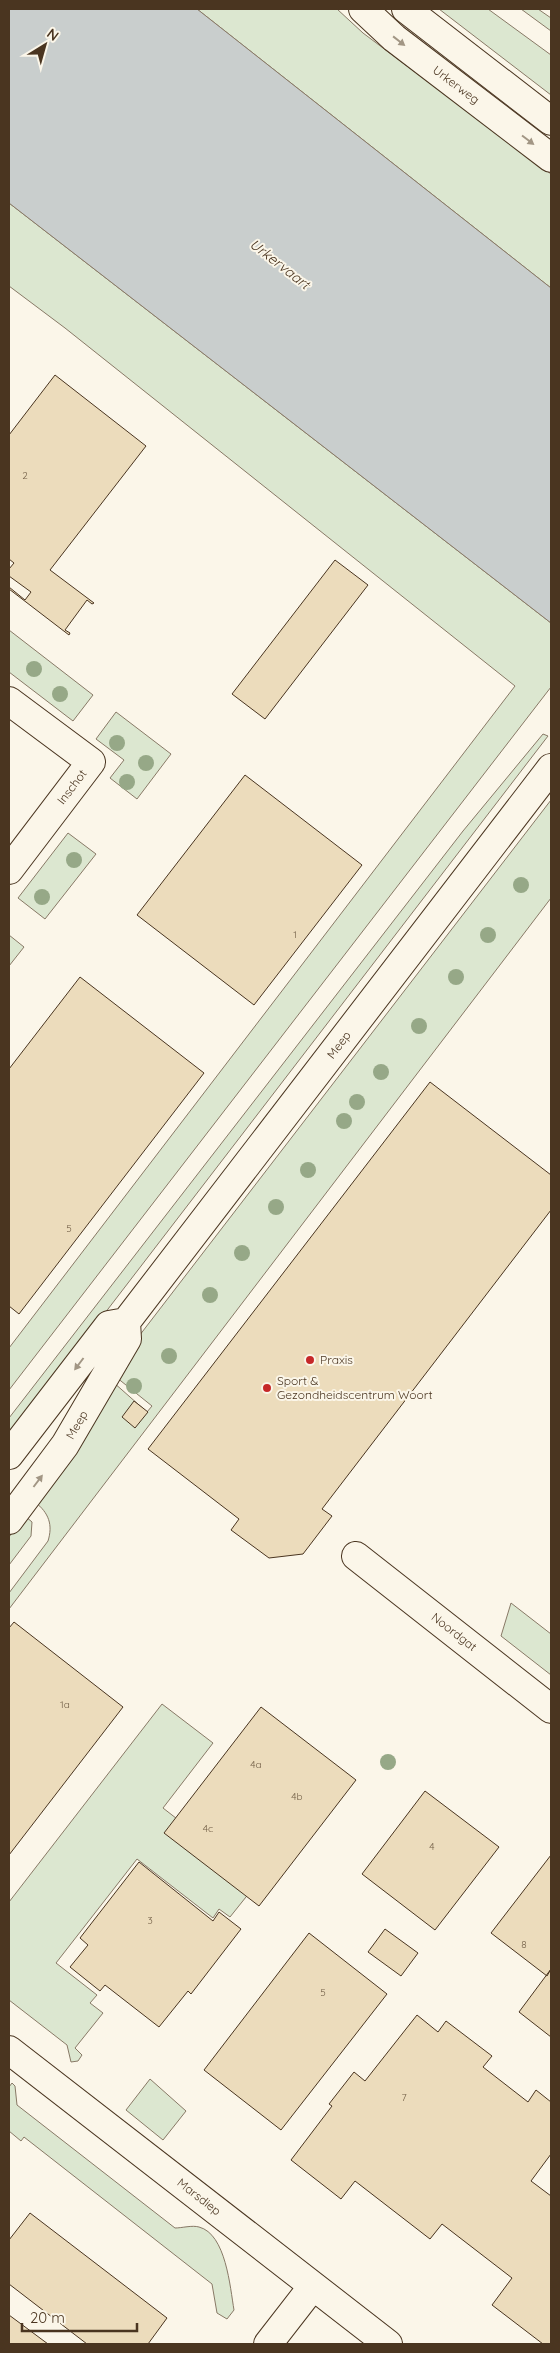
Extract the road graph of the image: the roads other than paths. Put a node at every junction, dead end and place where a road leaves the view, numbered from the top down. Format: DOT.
graph roads {
  1 [pos="362,9"];
  2 [pos="406,9"];
  3 [pos="551,121"];
  4 [pos="551,158"];
  5 [pos="9,701"];
  6 [pos="551,768"];
  7 [pos="9,870"];
  8 [pos="126,1322"];
  9 [pos="9,1455"];
  10 [pos="9,1520"];
  11 [pos="356,1556"];
  12 [pos="551,1709"];
  13 [pos="9,2050"];
  14 [pos="313,2286"];
  15 [pos="268,2344"];
  16 [pos="388,2344"];
  1 -- 4 [label="main road, Urkerweg, one-way"];
  2 -- 3 [label="main road"];
  5 -- 7 [label="main road, Inschot"];
  6 -- 8 [label="main road, Meep"];
  8 -- 9 [label="main road, Meep, one-way"];
  10 -- 8 [label="main road, Meep, one-way"];
  11 -- 12 [label="main road, Noordgat"];
  13 -- 14 [label="main road, Marsdiep"];
  14 -- 15 [label="main road"];
  14 -- 16 [label="main road, Marsdiep"];
}
